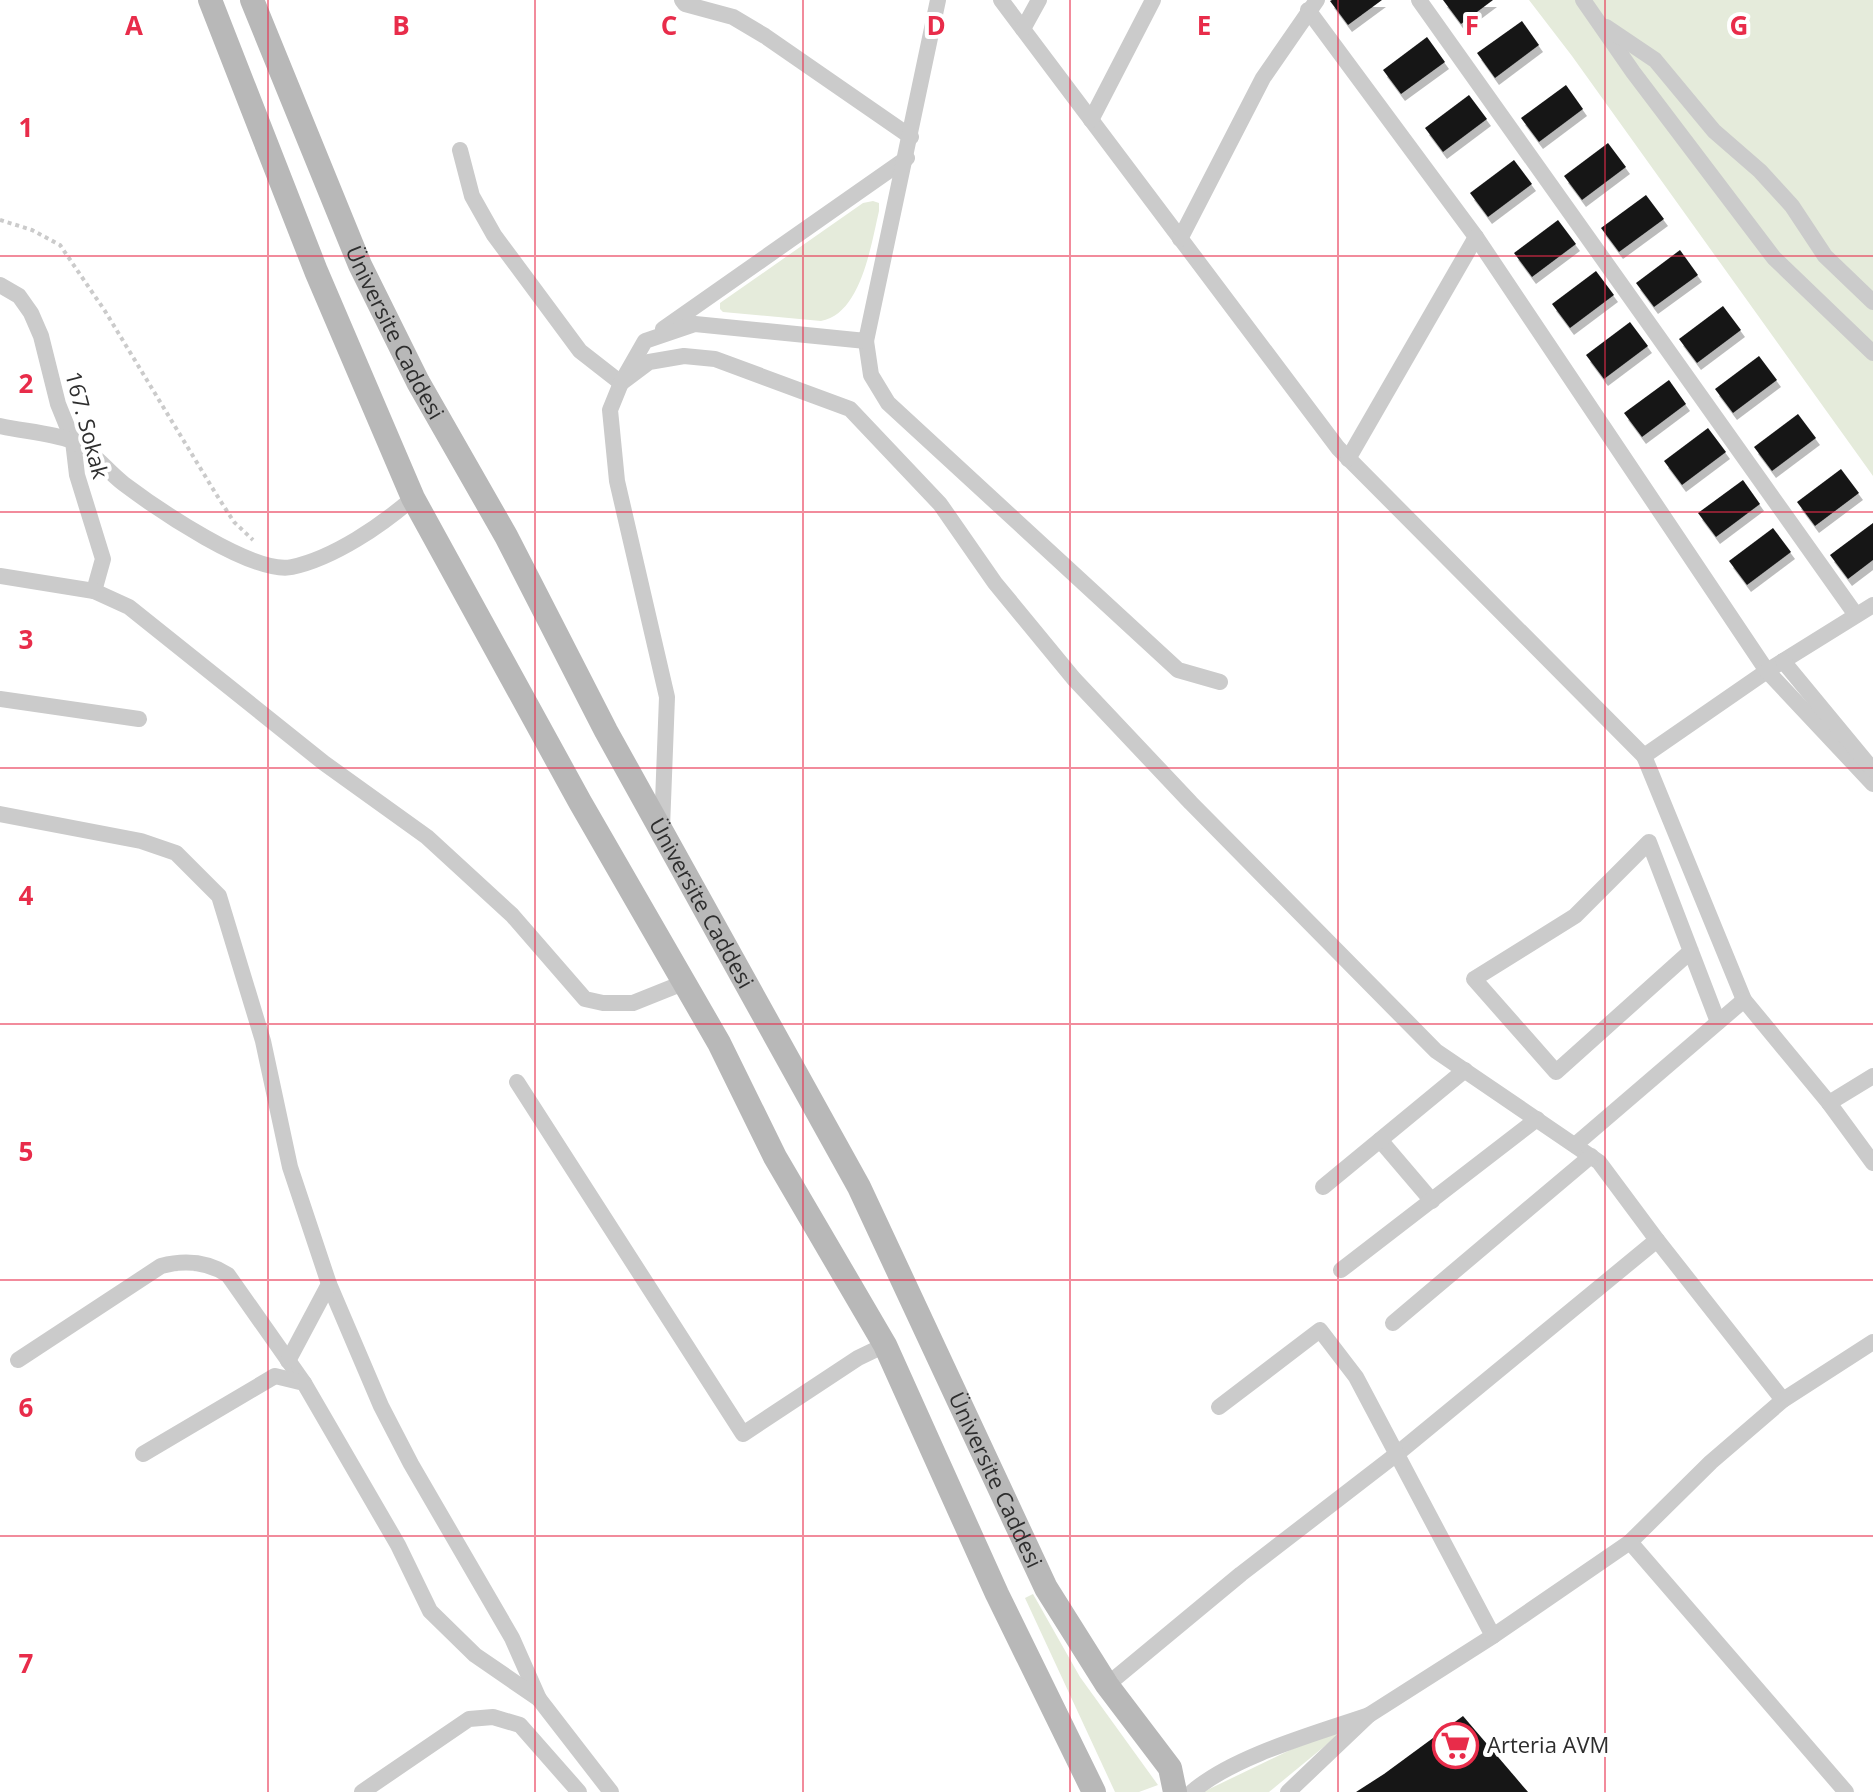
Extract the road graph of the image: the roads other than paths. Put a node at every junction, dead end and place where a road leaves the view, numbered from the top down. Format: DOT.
graph roads {
  1 [pos="210,0"];
  2 [pos="252,0"];
  3 [pos="938,0"];
  4 [pos="1001,0"];
  5 [pos="1039,0"];
  6 [pos="1153,0"];
  7 [pos="1419,0"];
  8 [pos="1583,0"];
  9 [pos="684,1"];
  10 [pos="1312,5"];
  11 [pos="1598,22"];
  12 [pos="1023,29"];
  13 [pos="1091,120"];
  14 [pos="911,137"];
  15 [pos="460,150"];
  16 [pos="907,158"];
  17 [pos="1476,237"];
  18 [pos="1180,239"];
  19 [pos="0,285"];
  20 [pos="1873,302"];
  21 [pos="645,341"];
  22 [pos="866,341"];
  23 [pos="1873,353"];
  24 [pos="621,383"];
  25 [pos="0,426"];
  26 [pos="73,441"];
  27 [pos="1348,459"];
  28 [pos="413,498"];
  29 [pos="0,576"];
  30 [pos="94,591"];
  31 [pos="1873,605"];
  32 [pos="1856,615"];
  33 [pos="1783,661"];
  34 [pos="1767,671"];
  35 [pos="1220,682"];
  36 [pos="0,699"];
  37 [pos="139,719"];
  38 [pos="1644,756"];
  39 [pos="1873,770"];
  40 [pos="1873,784"];
  41 [pos="0,814"];
  42 [pos="662,829"];
  43 [pos="1691,951"];
  44 [pos="683,983"];
  45 [pos="1744,1000"];
  46 [pos="1718,1022"];
  47 [pos="1465,1070"];
  48 [pos="1873,1076"];
  49 [pos="517,1082"];
  50 [pos="1829,1103"];
  51 [pos="1537,1119"];
  52 [pos="1380,1140"];
  53 [pos="1575,1145"];
  54 [pos="1591,1156"];
  55 [pos="1873,1163"];
  56 [pos="1323,1187"];
  57 [pos="1432,1201"];
  58 [pos="1657,1240"];
  59 [pos="1341,1270"];
  60 [pos="329,1284"];
  61 [pos="1393,1323"];
  62 [pos="1873,1342"];
  63 [pos="885,1345"];
  64 [pos="18,1360"];
  65 [pos="288,1361"];
  66 [pos="304,1383"];
  67 [pos="1783,1400"];
  68 [pos="1219,1407"];
  69 [pos="1398,1453"];
  70 [pos="143,1454"];
  71 [pos="1630,1542"];
  72 [pos="1493,1636"];
  73 [pos="1107,1685"];
  74 [pos="539,1699"];
  75 [pos="1369,1715"];
  76 [pos="362,1792"];
  77 [pos="579,1792"];
  78 [pos="611,1792"];
  79 [pos="1094,1792"];
  80 [pos="1175,1792"];
  81 [pos="1192,1792"];
  82 [pos="1288,1792"];
  83 [pos="1846,1792"];
  1 -- 28 [label="main road, Üniversite Caddesi"];
  2 -- 42 [label="main road, Üniversite Caddesi"];
  3 -- 14 [label="street"];
  4 -- 12 [label="street"];
  5 -- 12 [label="street"];
  6 -- 13 [label="street"];
  7 -- 32 [label="street"];
  8 -- 11 [label="street"];
  9 -- 14 [label="street"];
  10 -- 17 [label="street"];
  10 -- 18 [label="street"];
  11 -- 20 [label="street"];
  11 -- 23 [label="street"];
  12 -- 13 [label="street"];
  13 -- 18 [label="street"];
  14 -- 16 [label="street"];
  15 -- 24 [label="street"];
  16 -- 21 [label="street"];
  16 -- 22 [label="street"];
  17 -- 27 [label="street"];
  17 -- 34 [label="street"];
  18 -- 27 [label="street"];
  19 -- 26 [label="street, 167. Sokak"];
  21 -- 22 [label="street"];
  21 -- 24 [label="street"];
  22 -- 35 [label="street"];
  24 -- 42 [label="street"];
  24 -- 47 [label="street"];
  25 -- 26 [label="street"];
  26 -- 28 [label="street"];
  26 -- 30 [label="street, 167. Sokak"];
  27 -- 38 [label="street"];
  28 -- 44 [label="main road, Üniversite Caddesi"];
  29 -- 30 [label="street"];
  30 -- 44 [label="street"];
  31 -- 32 [label="street"];
  32 -- 33 [label="street"];
  33 -- 34 [label="street"];
  33 -- 39 [label="street"];
  34 -- 38 [label="street"];
  34 -- 40 [label="street"];
  36 -- 37 [label="street"];
  38 -- 45 [label="street"];
  41 -- 60 [label="street"];
  42 -- 73 [label="main road, Üniversite Caddesi"];
  43 -- 43 [label="street"];
  43 -- 46 [label="street"];
  44 -- 63 [label="main road, Üniversite Caddesi"];
  45 -- 46 [label="street"];
  45 -- 50 [label="street"];
  46 -- 53 [label="street"];
  47 -- 51 [label="street"];
  47 -- 52 [label="street"];
  48 -- 50 [label="street"];
  49 -- 63 [label="street"];
  50 -- 55 [label="street"];
  51 -- 53 [label="street"];
  51 -- 57 [label="street"];
  52 -- 56 [label="street"];
  52 -- 57 [label="street"];
  53 -- 54 [label="street"];
  54 -- 58 [label="street"];
  54 -- 61 [label="street"];
  57 -- 59 [label="street"];
  58 -- 67 [label="street"];
  58 -- 69 [label="street"];
  60 -- 65 [label="street"];
  60 -- 74 [label="street"];
  62 -- 67 [label="street"];
  63 -- 79 [label="main road, Üniversite Caddesi"];
  64 -- 65 [label="street"];
  65 -- 66 [label="street"];
  66 -- 70 [label="street"];
  66 -- 74 [label="street"];
  67 -- 71 [label="street"];
  68 -- 69 [label="street"];
  69 -- 72 [label="street"];
  69 -- 73 [label="street"];
  71 -- 72 [label="street"];
  71 -- 83 [label="street"];
  72 -- 75 [label="street"];
  73 -- 80 [label="main road, Üniversite Caddesi"];
  74 -- 78 [label="street"];
  75 -- 81 [label="street"];
  75 -- 82 [label="street"];
  76 -- 77 [label="street"];
}
